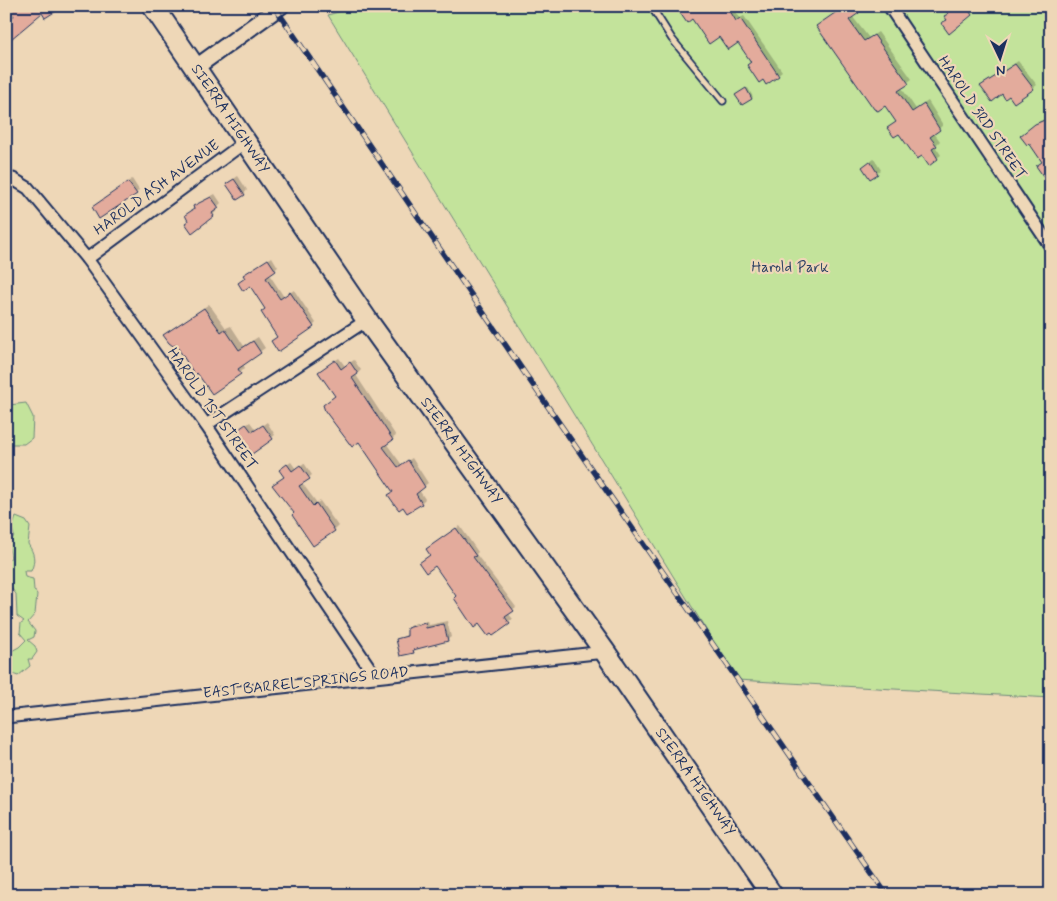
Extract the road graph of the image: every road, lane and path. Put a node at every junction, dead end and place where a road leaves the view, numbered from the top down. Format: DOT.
graph roads {
  1 [pos="153,6"];
  2 [pos="281,6"];
  3 [pos="650,6"];
  4 [pos="889,6"];
  5 [pos="195,68"];
  6 [pos="723,101"];
  7 [pos="245,142"];
  8 [pos="6,179"];
  9 [pos="1051,247"];
  10 [pos="86,259"];
  11 [pos="367,320"];
  12 [pos="206,425"];
  13 [pos="605,652"];
  14 [pos="375,676"];
  15 [pos="6,717"];
  16 [pos="772,895"];
  1 -- 5 [label="highway, SIERRA HIGHWAY"];
  2 -- 5 [label="street"];
  3 -- 6 [label="lane"];
  4 -- 9 [label="street, HAROLD 3RD STREET"];
  5 -- 7 [label="highway, SIERRA HIGHWAY"];
  7 -- 10 [label="street, HAROLD ASH AVENUE"];
  7 -- 11 [label="highway, SIERRA HIGHWAY"];
  8 -- 10 [label="street, HAROLD 1ST STREET"];
  10 -- 12 [label="street, HAROLD 1ST STREET"];
  11 -- 12 [label="street"];
  11 -- 13 [label="highway, SIERRA HIGHWAY"];
  12 -- 14 [label="street, HAROLD 1ST STREET"];
  13 -- 14 [label="street, EAST BARREL SPRINGS ROAD"];
  13 -- 16 [label="highway, SIERRA HIGHWAY"];
  14 -- 15 [label="street, EAST BARREL SPRINGS ROAD"];
}
